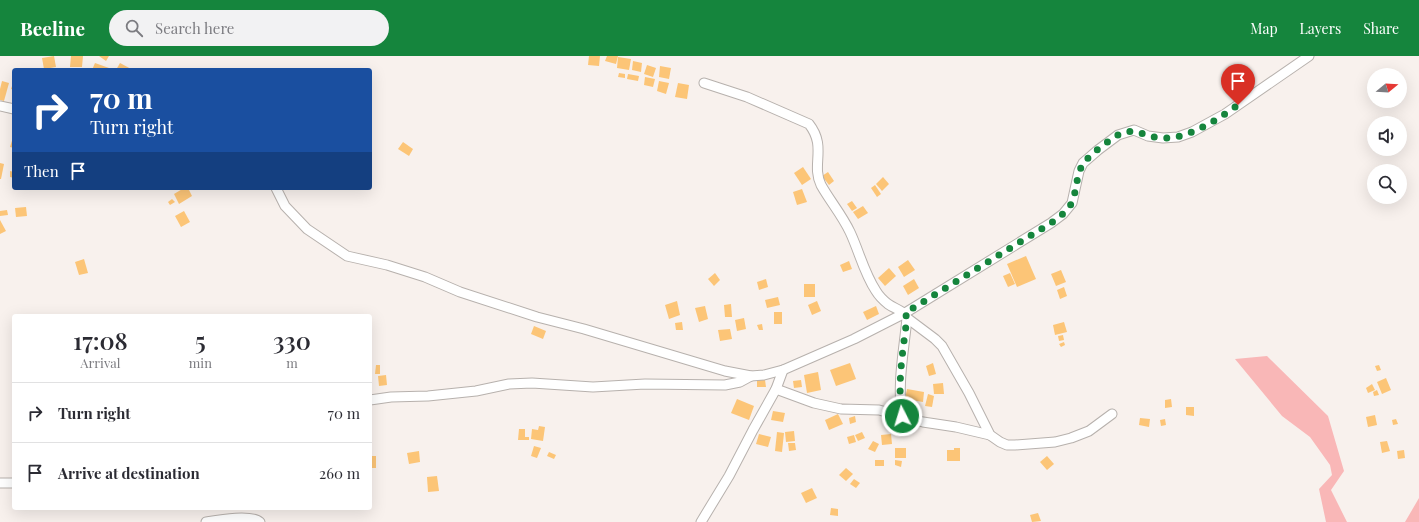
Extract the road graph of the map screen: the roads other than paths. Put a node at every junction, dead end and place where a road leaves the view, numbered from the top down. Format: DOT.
graph roads {
  1 [pos="1309,56"];
  2 [pos="704,83"];
  3 [pos="0,106"];
  4 [pos="12,109"];
  5 [pos="277,190"];
  6 [pos="906,315"];
  7 [pos="783,370"];
  8 [pos="751,376"];
  9 [pos="776,389"];
  10 [pos="372,400"];
  11 [pos="1112,414"];
  12 [pos="902,416"];
  13 [pos="990,435"];
  14 [pos="0,483"];
  15 [pos="12,483"];
  16 [pos="206,522"];
  17 [pos="260,522"];
  18 [pos="701,522"];
  1 -- 6 [label="street"];
  2 -- 6 [label="street"];
  3 -- 4 [label="street"];
  5 -- 8 [label="street"];
  6 -- 7 [label="street"];
  6 -- 12 [label="street"];
  6 -- 13 [label="street"];
  7 -- 8 [label="street"];
  7 -- 9 [label="street"];
  8 -- 10 [label="street"];
  9 -- 12 [label="street"];
  9 -- 18 [label="street"];
  11 -- 13 [label="street"];
  12 -- 13 [label="street"];
  14 -- 15 [label="street"];
  16 -- 17 [label="street"];
}
